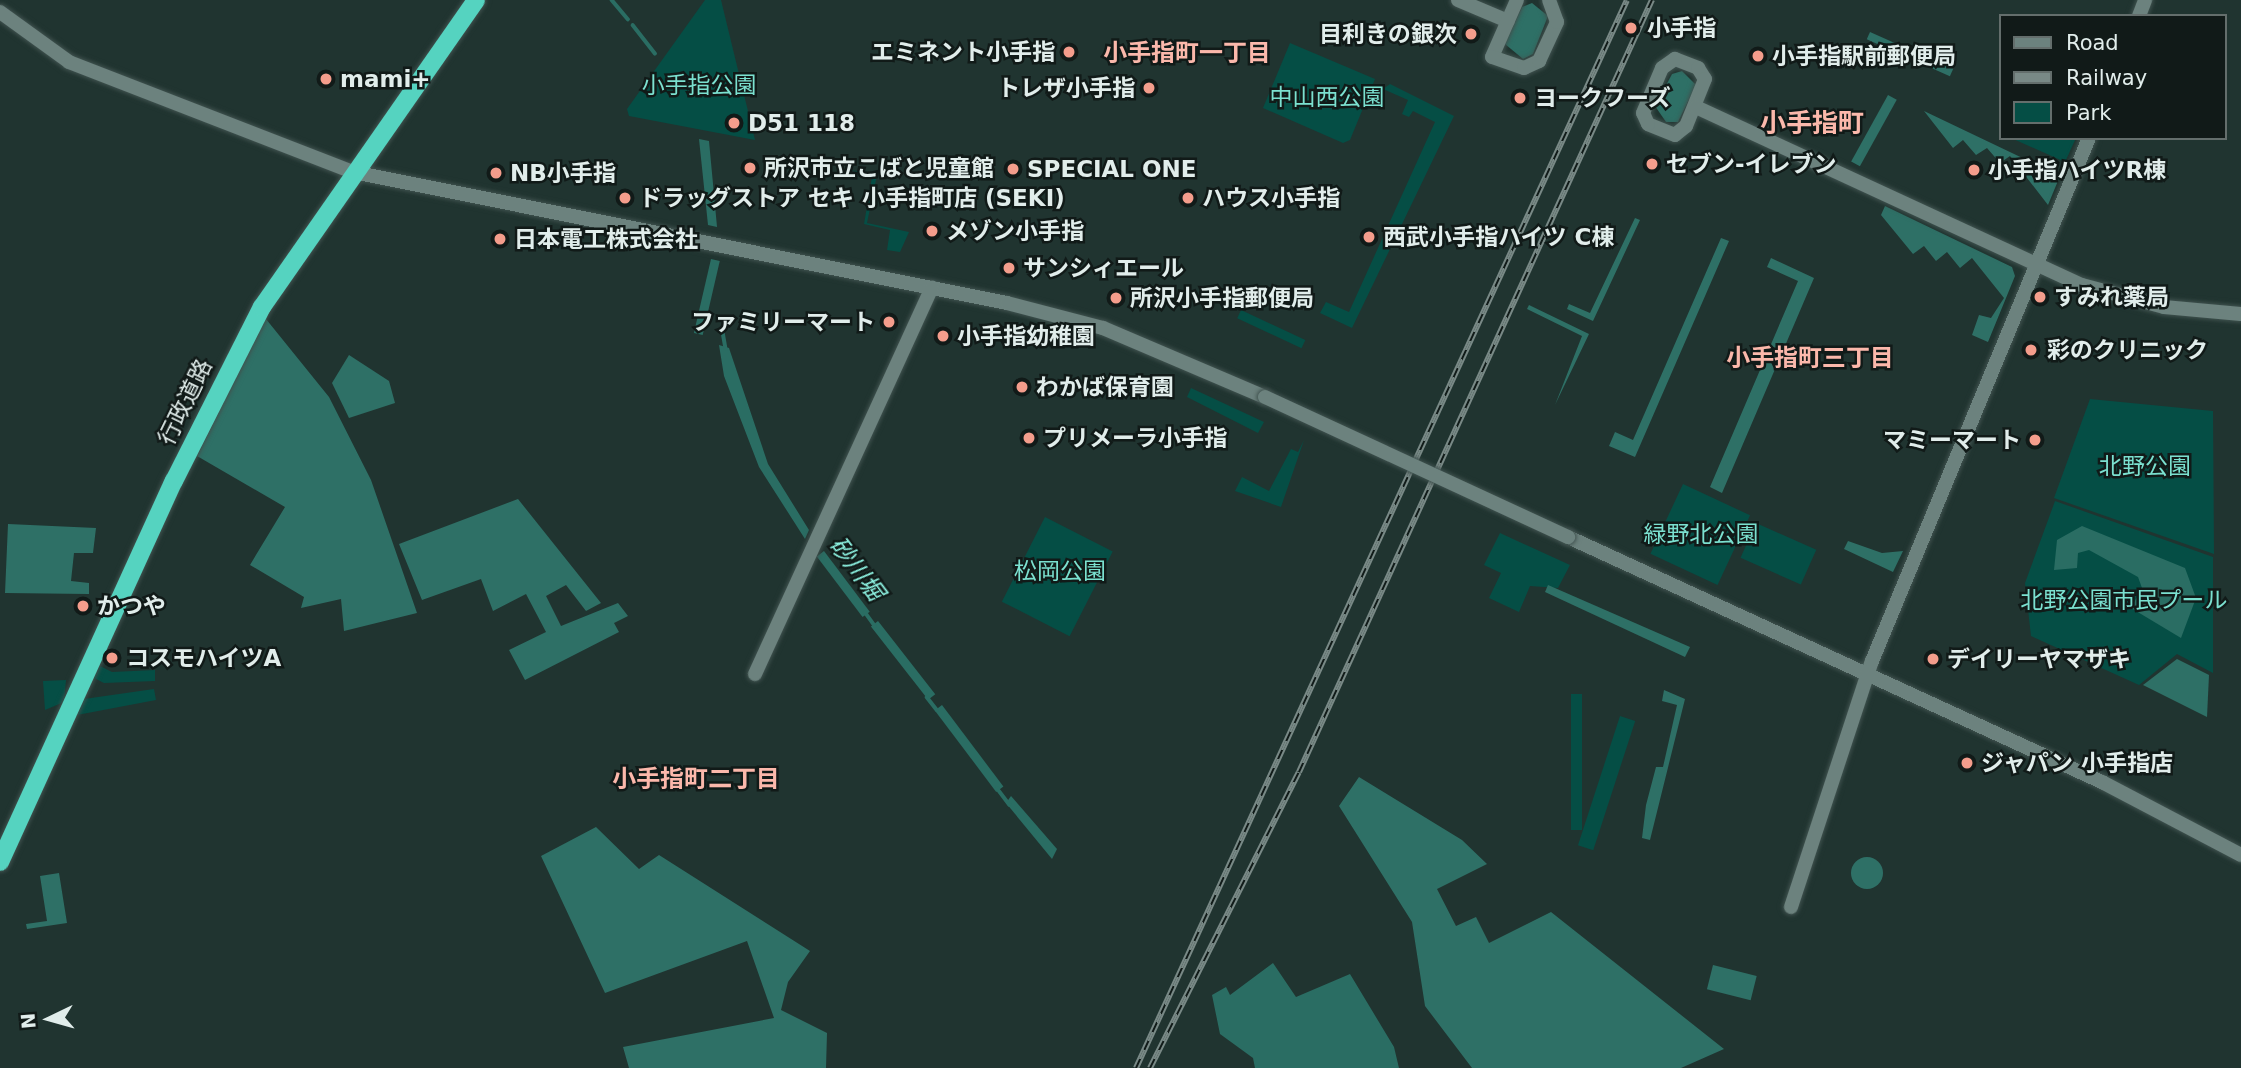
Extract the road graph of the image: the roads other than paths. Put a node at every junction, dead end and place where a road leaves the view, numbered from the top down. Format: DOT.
graph roads {
  1 [pos="476,0"];
  2 [pos="1458,0"];
  3 [pos="1517,0"];
  4 [pos="1549,0"];
  5 [pos="0,12"];
  6 [pos="1508,21"];
  7 [pos="1696,107"];
  8 [pos="2088,140"];
  9 [pos="354,172"];
  10 [pos="2037,264"];
  11 [pos="932,288"];
  12 [pos="2241,314"];
  13 [pos="755,674"];
  14 [pos="1867,675"];
  15 [pos="2241,855"];
  16 [pos="0,862"];
  17 [pos="1791,907"];
  1 -- 9 [label="highway, 行政道路"];
  2 -- 6 [label="street"];
  3 -- 6 [label="street"];
  4 -- 6 [label="street"];
  5 -- 9 [label="street"];
  7 -- 7 [label="street"];
  7 -- 10 [label="street"];
  8 -- 10 [label="street"];
  9 -- 11 [label="street"];
  9 -- 16 [label="highway, 行政道路"];
  10 -- 12 [label="street"];
  10 -- 14 [label="street"];
  11 -- 13 [label="street"];
  11 -- 14 [label="street, bridge"];
  14 -- 15 [label="street"];
  14 -- 17 [label="street"];
}
